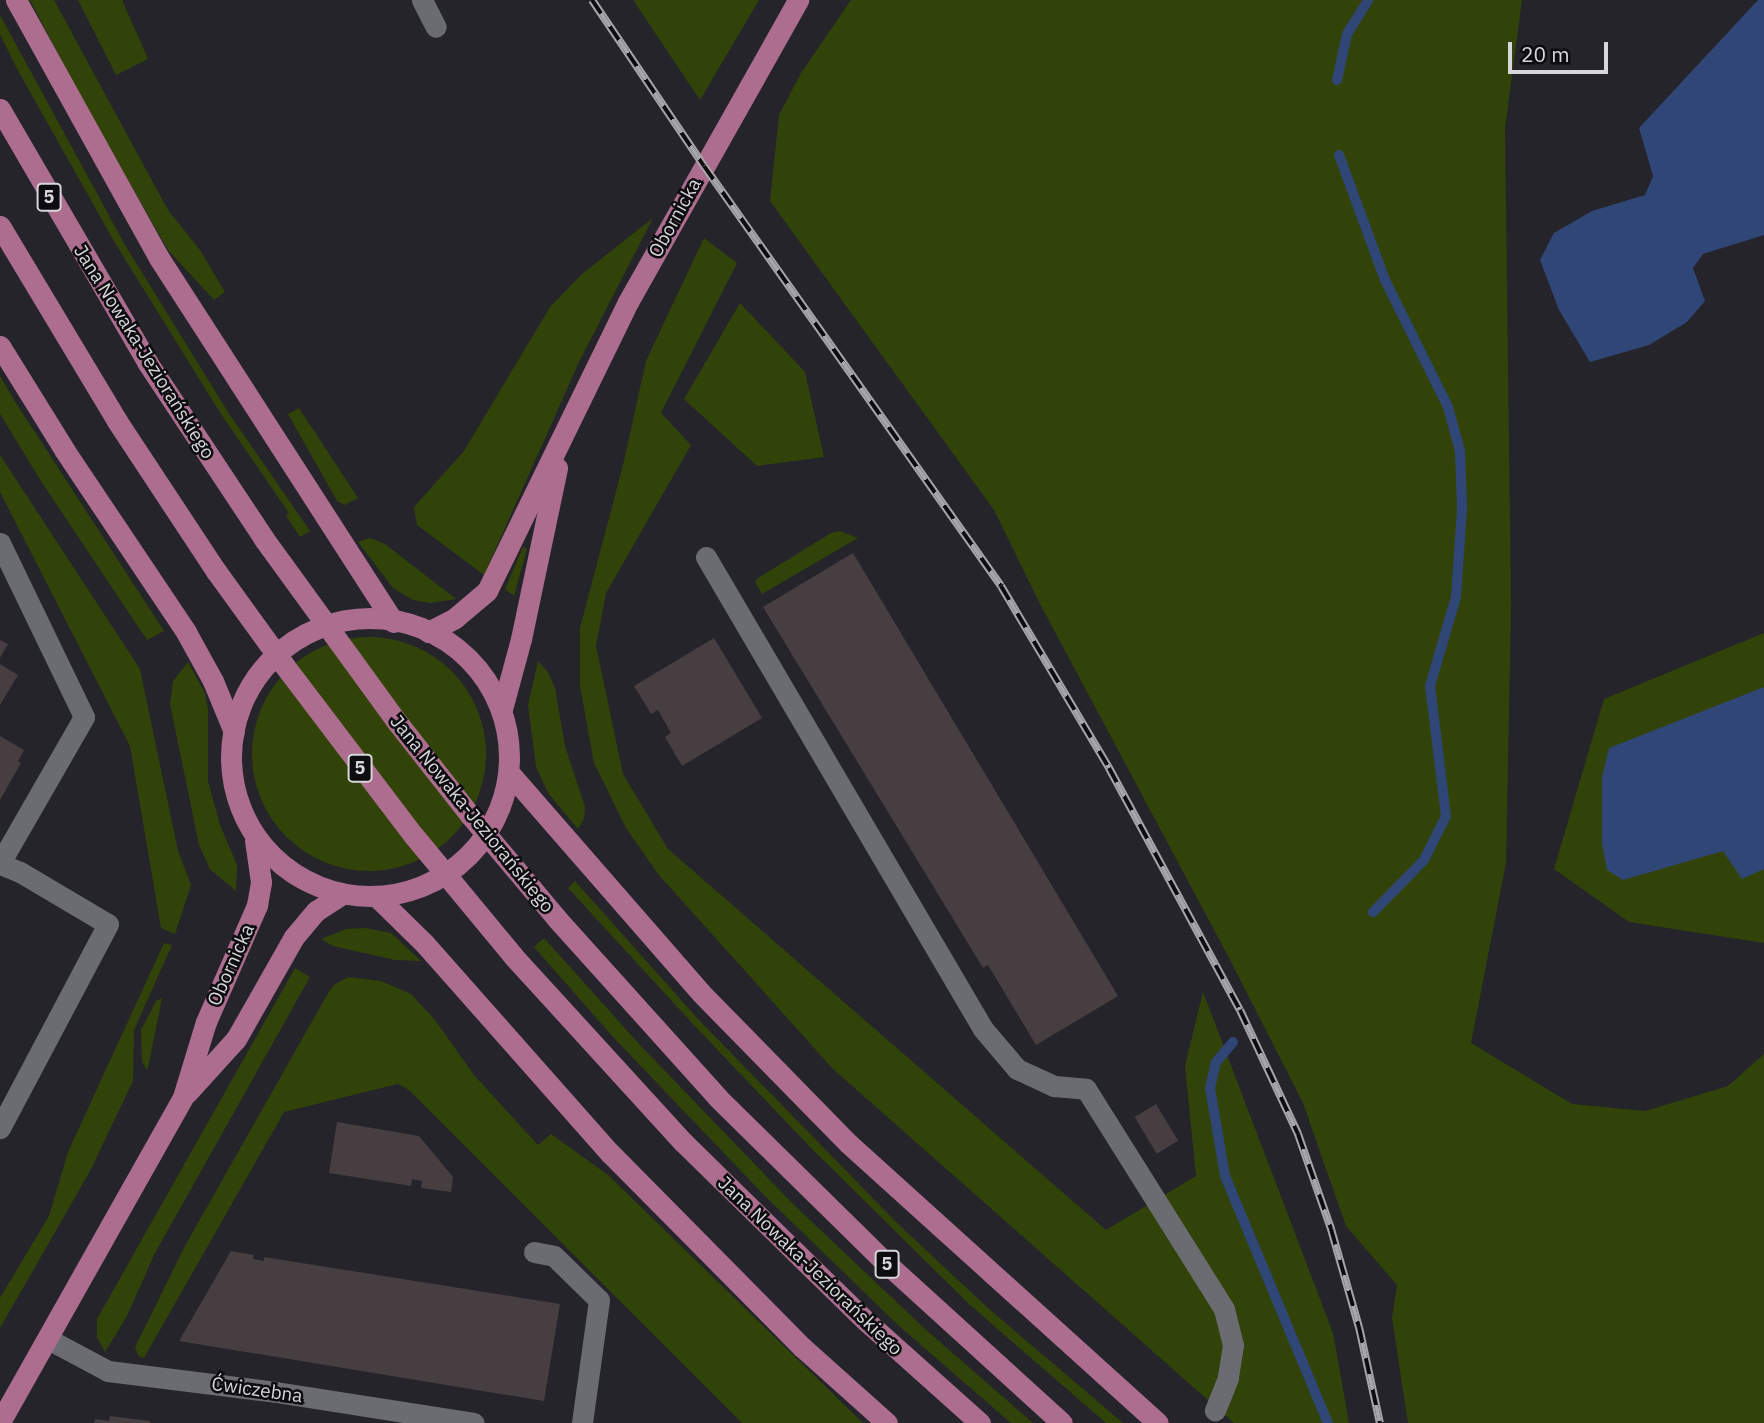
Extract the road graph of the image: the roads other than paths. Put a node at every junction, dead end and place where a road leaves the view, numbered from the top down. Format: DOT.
graph roads {
  1 [pos="16,0"];
  2 [pos="422,0"];
  3 [pos="798,0"];
  4 [pos="436,27"];
  5 [pos="0,108"];
  6 [pos="0,226"];
  7 [pos="0,346"];
  8 [pos="562,441"];
  9 [pos="0,543"];
  10 [pos="706,556"];
  11 [pos="5,570"];
  12 [pos="394,622"];
  13 [pos="428,632"];
  14 [pos="502,709"];
  15 [pos="234,732"];
  16 [pos="511,775"];
  17 [pos="253,831"];
  18 [pos="0,864"];
  19 [pos="341,895"];
  20 [pos="378,898"];
  21 [pos="183,1097"];
  22 [pos="0,1128"];
  23 [pos="534,1252"];
  24 [pos="48,1339"];
  25 [pos="1214,1411"];
  26 [pos="0,1422"];
  27 [pos="474,1423"];
  28 [pos="582,1423"];
  29 [pos="887,1423"];
  30 [pos="980,1423"];
  31 [pos="1062,1423"];
  32 [pos="1158,1423"];
  1 -- 12 [label="main road"];
  2 -- 4 [label="street"];
  3 -- 8 [label="main road, Obornicka"];
  5 -- 31 [label="main road, Jana Nowaka-Jeziorańskiego / 5"];
  6 -- 30 [label="main road, Jana Nowaka-Jeziorańskiego / 5"];
  7 -- 15 [label="main road"];
  8 -- 13 [label="main road, Obornicka"];
  8 -- 14 [label="main road, Obornicka"];
  9 -- 11 [label="street"];
  10 -- 25 [label="street"];
  11 -- 18 [label="street"];
  12 -- 13 [label="main road"];
  12 -- 15 [label="main road"];
  13 -- 14 [label="main road"];
  14 -- 16 [label="main road"];
  15 -- 17 [label="main road"];
  16 -- 20 [label="main road"];
  16 -- 32 [label="main road"];
  17 -- 19 [label="main road"];
  17 -- 21 [label="main road, Obornicka"];
  18 -- 22 [label="street"];
  19 -- 20 [label="main road"];
  19 -- 21 [label="main road, Obornicka"];
  20 -- 29 [label="main road"];
  21 -- 24 [label="main road, Obornicka"];
  23 -- 28 [label="street"];
  24 -- 26 [label="main road, Obornicka"];
  24 -- 27 [label="street, Ćwiczebna"];
}
